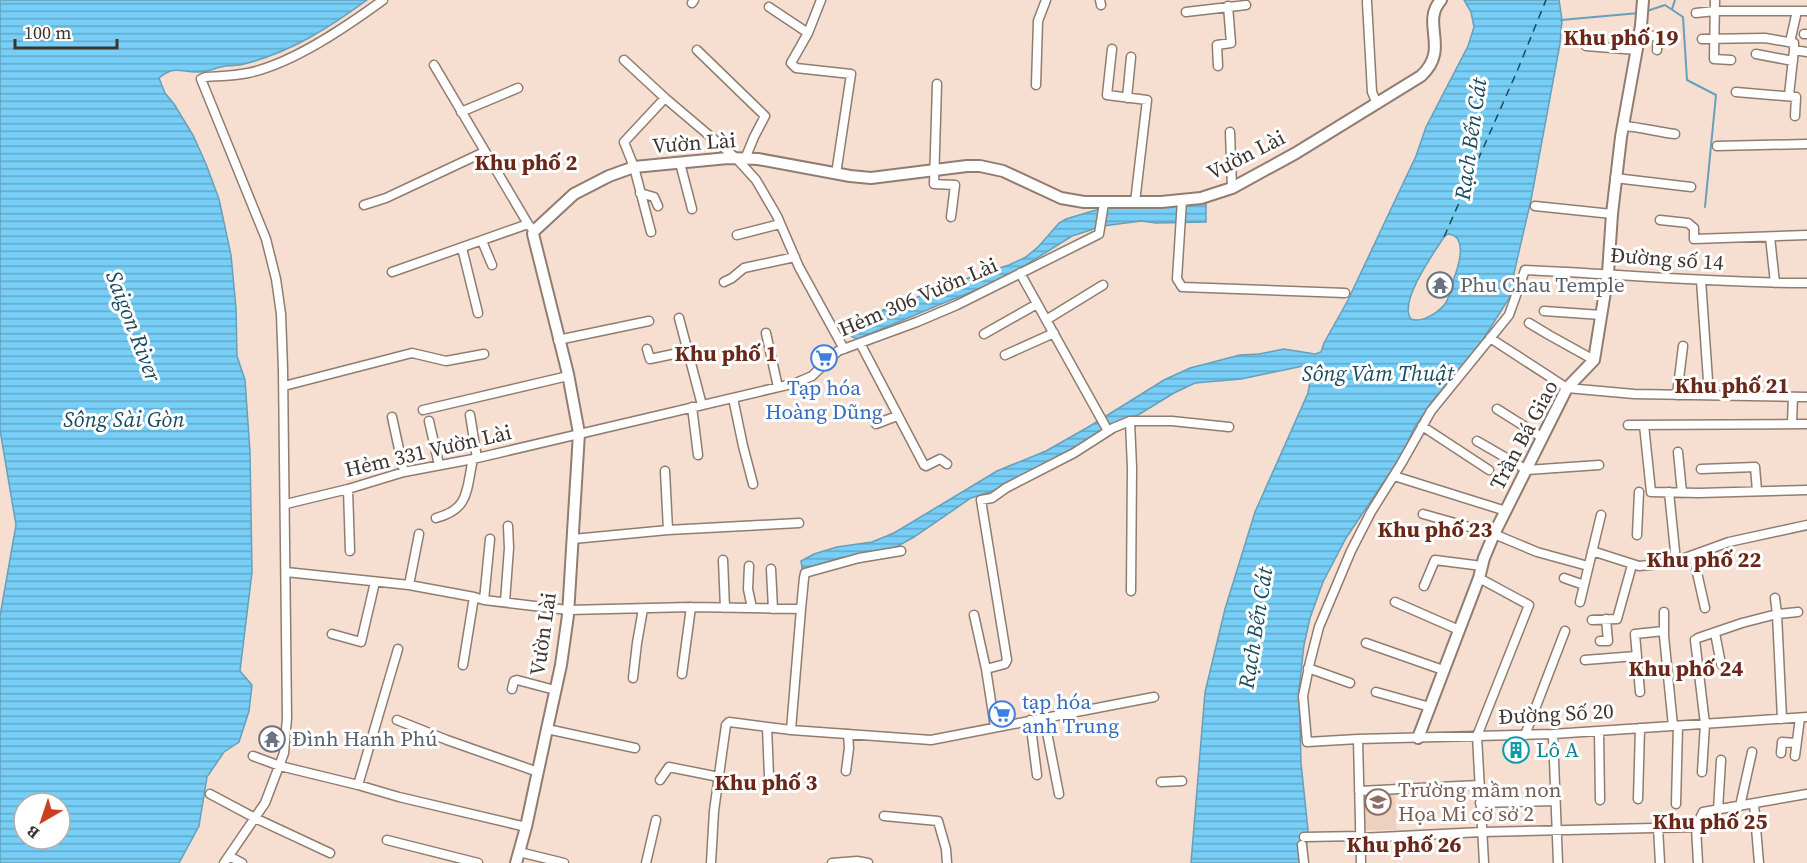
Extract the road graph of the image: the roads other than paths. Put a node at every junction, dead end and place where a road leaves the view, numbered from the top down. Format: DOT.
graph roads {
  1 [pos="383,0"];
  2 [pos="820,0"];
  3 [pos="1046,0"];
  4 [pos="1715,0"];
  5 [pos="1367,2"];
  6 [pos="1642,2"];
  7 [pos="1441,3"];
  8 [pos="1246,5"];
  9 [pos="1228,6"];
  10 [pos="769,7"];
  11 [pos="1715,11"];
  12 [pos="1797,11"];
  13 [pos="1807,11"];
  14 [pos="1186,12"];
  15 [pos="1696,13"];
  16 [pos="1641,30"];
  17 [pos="808,33"];
  18 [pos="1702,39"];
  19 [pos="1715,39"];
  20 [pos="1586,46"];
  21 [pos="1792,46"];
  22 [pos="1112,49"];
  23 [pos="697,50"];
  24 [pos="1657,50"];
  25 [pos="1637,51"];
  26 [pos="1807,52"];
  27 [pos="1756,54"];
  28 [pos="1131,57"];
  29 [pos="624,60"];
  30 [pos="1731,60"];
  31 [pos="1792,61"];
  32 [pos="434,65"];
  33 [pos="1218,66"];
  34 [pos="937,84"];
  35 [pos="1036,85"];
  36 [pos="518,88"];
  37 [pos="1736,92"];
  38 [pos="1789,95"];
  39 [pos="665,98"];
  40 [pos="1127,98"];
  41 [pos="1377,104"];
  42 [pos="464,112"];
  43 [pos="1795,116"];
  44 [pos="1623,126"];
  45 [pos="1230,132"];
  46 [pos="1675,134"];
  47 [pos="1807,144"];
  48 [pos="1717,146"];
  49 [pos="484,152"];
  50 [pos="741,159"];
  51 [pos="680,163"];
  52 [pos="634,167"];
  53 [pos="935,171"];
  54 [pos="836,174"];
  55 [pos="1615,178"];
  56 [pos="1691,187"];
  57 [pos="1232,188"];
  58 [pos="640,193"];
  59 [pos="1182,201"];
  60 [pos="1135,202"];
  61 [pos="1104,203"];
  62 [pos="364,205"];
  63 [pos="658,206"];
  64 [pos="1535,206"];
  65 [pos="692,209"];
  66 [pos="1612,214"];
  67 [pos="951,217"];
  68 [pos="1660,220"];
  69 [pos="780,224"];
  70 [pos="531,228"];
  71 [pos="651,232"];
  72 [pos="737,235"];
  73 [pos="1807,235"];
  74 [pos="1770,237"];
  75 [pos="482,241"];
  76 [pos="462,248"];
  77 [pos="795,257"];
  78 [pos="492,265"];
  79 [pos="392,272"];
  80 [pos="1020,273"];
  81 [pos="1608,273"];
  82 [pos="1701,280"];
  83 [pos="724,282"];
  84 [pos="1775,283"];
  85 [pos="1807,284"];
  86 [pos="1103,285"];
  87 [pos="1346,293"];
  88 [pos="1037,304"];
  89 [pos="1544,311"];
  90 [pos="478,313"];
  91 [pos="1601,315"];
  92 [pos="679,318"];
  93 [pos="1047,320"];
  94 [pos="650,321"];
  95 [pos="1529,323"];
  96 [pos="766,333"];
  97 [pos="984,333"];
  98 [pos="1054,333"];
  99 [pos="1490,338"];
  100 [pos="558,340"];
  101 [pos="860,343"];
  102 [pos="1683,346"];
  103 [pos="647,349"];
  104 [pos="844,349"];
  105 [pos="688,351"];
  106 [pos="484,354"];
  107 [pos="1005,355"];
  108 [pos="1594,360"];
  109 [pos="568,376"];
  110 [pos="284,386"];
  111 [pos="778,387"];
  112 [pos="1567,388"];
  113 [pos="1677,395"];
  114 [pos="1709,395"];
  115 [pos="1793,397"];
  116 [pos="1807,397"];
  117 [pos="733,398"];
  118 [pos="702,405"];
  119 [pos="692,407"];
  120 [pos="1497,409"];
  121 [pos="423,410"];
  122 [pos="470,415"];
  123 [pos="897,416"];
  124 [pos="392,417"];
  125 [pos="429,421"];
  126 [pos="1130,421"];
  127 [pos="1792,423"];
  128 [pos="876,424"];
  129 [pos="1807,424"];
  130 [pos="1628,425"];
  131 [pos="1644,425"];
  132 [pos="1422,426"];
  133 [pos="1229,427"];
  134 [pos="1108,430"];
  135 [pos="579,433"];
  136 [pos="1543,438"];
  137 [pos="1477,441"];
  138 [pos="1678,452"];
  139 [pos="698,455"];
  140 [pos="475,459"];
  141 [pos="947,464"];
  142 [pos="439,465"];
  143 [pos="1599,465"];
  144 [pos="1701,469"];
  145 [pos="1489,470"];
  146 [pos="1527,470"];
  147 [pos="665,471"];
  148 [pos="404,472"];
  149 [pos="1394,476"];
  150 [pos="753,484"];
  151 [pos="348,489"];
  152 [pos="1807,490"];
  153 [pos="1757,491"];
  154 [pos="1639,492"];
  155 [pos="1669,492"];
  156 [pos="1682,493"];
  157 [pos="286,504"];
  158 [pos="1506,511"];
  159 [pos="1423,514"];
  160 [pos="1601,515"];
  161 [pos="436,518"];
  162 [pos="799,523"];
  163 [pos="1807,525"];
  164 [pos="508,526"];
  165 [pos="668,530"];
  166 [pos="419,534"];
  167 [pos="1494,534"];
  168 [pos="1637,535"];
  169 [pos="490,538"];
  170 [pos="573,539"];
  171 [pos="350,551"];
  172 [pos="901,551"];
  173 [pos="1592,551"];
  174 [pos="1693,555"];
  175 [pos="723,560"];
  176 [pos="1676,561"];
  177 [pos="1632,565"];
  178 [pos="749,566"];
  179 [pos="1588,566"];
  180 [pos="771,569"];
  181 [pos="286,572"];
  182 [pos="1480,572"];
  183 [pos="1564,578"];
  184 [pos="375,582"];
  185 [pos="409,585"];
  186 [pos="1584,585"];
  187 [pos="1424,586"];
  188 [pos="1131,591"];
  189 [pos="474,597"];
  190 [pos="1775,598"];
  191 [pos="484,600"];
  192 [pos="505,602"];
  193 [pos="1395,602"];
  194 [pos="1580,602"];
  195 [pos="691,607"];
  196 [pos="725,608"];
  197 [pos="753,608"];
  198 [pos="1705,608"];
  199 [pos="643,609"];
  200 [pos="773,609"];
  201 [pos="801,609"];
  202 [pos="568,610"];
  203 [pos="1664,612"];
  204 [pos="1798,612"];
  205 [pos="974,615"];
  206 [pos="1778,615"];
  207 [pos="1606,619"];
  208 [pos="1592,620"];
  209 [pos="1459,630"];
  210 [pos="1565,631"];
  211 [pos="1664,631"];
  212 [pos="1715,633"];
  213 [pos="332,634"];
  214 [pos="1600,641"];
  215 [pos="1366,643"];
  216 [pos="398,649"];
  217 [pos="1636,656"];
  218 [pos="1585,660"];
  219 [pos="1721,664"];
  220 [pos="463,665"];
  221 [pos="1308,668"];
  222 [pos="986,669"];
  223 [pos="1443,670"];
  224 [pos="682,674"];
  225 [pos="633,678"];
  226 [pos="1350,683"];
  227 [pos="512,689"];
  228 [pos="555,690"];
  229 [pos="1376,692"];
  230 [pos="1640,692"];
  231 [pos="1154,697"];
  232 [pos="1430,707"];
  233 [pos="1044,717"];
  234 [pos="1803,717"];
  235 [pos="1782,719"];
  236 [pos="397,720"];
  237 [pos="1030,720"];
  238 [pos="1705,724"];
  239 [pos="1675,726"];
  240 [pos="767,727"];
  241 [pos="995,727"];
  242 [pos="1640,728"];
  243 [pos="547,729"];
  244 [pos="791,730"];
  245 [pos="1599,731"];
  246 [pos="848,734"];
  247 [pos="1553,734"];
  248 [pos="1525,735"];
  249 [pos="1477,736"];
  250 [pos="1418,738"];
  251 [pos="1358,739"];
  252 [pos="1797,743"];
  253 [pos="635,748"];
  254 [pos="1752,752"];
  255 [pos="1781,753"];
  256 [pos="253,756"];
  257 [pos="1795,756"];
  258 [pos="1721,760"];
  259 [pos="280,766"];
  260 [pos="846,771"];
  261 [pos="538,772"];
  262 [pos="1702,772"];
  263 [pos="1037,775"];
  264 [pos="769,776"];
  265 [pos="719,777"];
  266 [pos="660,780"];
  267 [pos="1182,781"];
  268 [pos="1161,782"];
  269 [pos="358,785"];
  270 [pos="1479,785"];
  271 [pos="1359,791"];
  272 [pos="210,794"];
  273 [pos="1059,794"];
  274 [pos="1807,794"];
  275 [pos="1638,799"];
  276 [pos="1600,800"];
  277 [pos="1555,801"];
  278 [pos="1480,803"];
  279 [pos="1676,804"];
  280 [pos="1754,804"];
  281 [pos="1740,806"];
  282 [pos="1718,810"];
  283 [pos="884,816"];
  284 [pos="255,818"];
  285 [pos="656,820"];
  286 [pos="526,827"];
  287 [pos="1658,827"];
  288 [pos="1696,827"];
  289 [pos="1556,831"];
  290 [pos="1482,832"];
  291 [pos="1360,837"];
  292 [pos="387,840"];
  293 [pos="519,852"];
  294 [pos="330,853"];
  295 [pos="226,860"];
  296 [pos="858,862"];
  297 [pos="242,863"];
  298 [pos="478,863"];
  299 [pos="516,863"];
  300 [pos="564,863"];
  301 [pos="646,863"];
  302 [pos="711,863"];
  303 [pos="832,863"];
  304 [pos="868,863"];
  305 [pos="947,863"];
  306 [pos="1305,863"];
  307 [pos="1361,863"];
  308 [pos="1484,863"];
  309 [pos="1558,863"];
  310 [pos="1660,863"];
  311 [pos="1698,863"];
  312 [pos="1759,863"];
  1 -- 110 [label="street"];
  2 -- 17 [label="street"];
  3 -- 35 [label="street"];
  4 -- 11 [label="street"];
  5 -- 41 [label="street"];
  6 -- 16 [label="main road"];
  7 -- 41 [label="main road, Vườn Lài"];
  8 -- 9 [label="street"];
  9 -- 14 [label="street"];
  9 -- 33 [label="street"];
  10 -- 17 [label="street"];
  11 -- 12 [label="street"];
  11 -- 15 [label="street"];
  11 -- 19 [label="street"];
  12 -- 13 [label="street"];
  12 -- 21 [label="street"];
  16 -- 24 [label="street"];
  16 -- 25 [label="main road"];
  17 -- 54 [label="street"];
  18 -- 19 [label="street"];
  19 -- 21 [label="street"];
  19 -- 30 [label="street"];
  20 -- 25 [label="street"];
  21 -- 26 [label="street"];
  21 -- 31 [label="street"];
  22 -- 40 [label="street"];
  23 -- 50 [label="street"];
  25 -- 44 [label="main road"];
  27 -- 31 [label="street"];
  28 -- 40 [label="street"];
  29 -- 39 [label="street"];
  31 -- 38 [label="street"];
  32 -- 42 [label="street"];
  34 -- 53 [label="street"];
  36 -- 42 [label="street"];
  37 -- 38 [label="street"];
  38 -- 43 [label="street"];
  39 -- 50 [label="street"];
  39 -- 52 [label="street"];
  40 -- 60 [label="street"];
  41 -- 57 [label="main road, Vườn Lài"];
  42 -- 49 [label="street"];
  44 -- 46 [label="street"];
  44 -- 55 [label="main road"];
  45 -- 57 [label="street"];
  47 -- 48 [label="street"];
  49 -- 62 [label="street"];
  49 -- 70 [label="street"];
  50 -- 51 [label="main road, Vườn Lài"];
  50 -- 54 [label="main road, Vườn Lài"];
  50 -- 69 [label="street"];
  51 -- 52 [label="main road, Vườn Lài"];
  51 -- 65 [label="street"];
  52 -- 58 [label="street"];
  52 -- 70 [label="main road, Vườn Lài"];
  53 -- 54 [label="main road, Vườn Lài"];
  53 -- 61 [label="main road, Vườn Lài"];
  53 -- 67 [label="street"];
  55 -- 56 [label="street"];
  55 -- 66 [label="main road"];
  57 -- 59 [label="main road, Vườn Lài"];
  58 -- 63 [label="street"];
  58 -- 71 [label="street"];
  59 -- 60 [label="main road, Vườn Lài"];
  59 -- 87 [label="street"];
  60 -- 61 [label="main road, Vườn Lài"];
  61 -- 80 [label="street, Hẻm 306 Vườn Lài"];
  64 -- 66 [label="street"];
  66 -- 81 [label="main road"];
  68 -- 74 [label="street"];
  69 -- 72 [label="street"];
  69 -- 77 [label="street"];
  70 -- 75 [label="street"];
  70 -- 100 [label="main road, Vườn Lài"];
  73 -- 74 [label="street"];
  74 -- 84 [label="street"];
  75 -- 76 [label="street"];
  75 -- 78 [label="street"];
  76 -- 79 [label="street"];
  76 -- 90 [label="street"];
  77 -- 83 [label="street"];
  77 -- 104 [label="street"];
  80 -- 88 [label="street"];
  80 -- 101 [label="street, Hẻm 306 Vườn Lài"];
  81 -- 82 [label="street, Đường số 14"];
  81 -- 91 [label="main road"];
  81 -- 99 [label="street, Đường số 14"];
  82 -- 84 [label="street, Đường số 14"];
  82 -- 114 [label="street"];
  84 -- 85 [label="street, Đường số 14"];
  86 -- 93 [label="street"];
  88 -- 93 [label="street"];
  88 -- 97 [label="street"];
  89 -- 91 [label="street"];
  91 -- 108 [label="main road"];
  92 -- 105 [label="street"];
  93 -- 98 [label="street"];
  94 -- 100 [label="street"];
  95 -- 108 [label="street"];
  96 -- 111 [label="street"];
  98 -- 107 [label="street"];
  98 -- 134 [label="street"];
  99 -- 112 [label="street"];
  99 -- 132 [label="street"];
  100 -- 109 [label="main road, Vườn Lài"];
  101 -- 104 [label="street, Hẻm 306 Vườn Lài"];
  101 -- 123 [label="street"];
  102 -- 113 [label="street"];
  103 -- 105 [label="street"];
  104 -- 111 [label="street, Hẻm 306 Vườn Lài"];
  105 -- 118 [label="street"];
  106 -- 110 [label="street"];
  108 -- 112 [label="main road, Trần Bá Giao"];
  109 -- 121 [label="street"];
  109 -- 135 [label="main road, Vườn Lài"];
  110 -- 157 [label="street"];
  111 -- 117 [label="street, Hẻm 306 Vườn Lài"];
  112 -- 113 [label="street"];
  112 -- 136 [label="main road, Trần Bá Giao"];
  113 -- 114 [label="street"];
  114 -- 115 [label="street"];
  115 -- 116 [label="street"];
  115 -- 127 [label="street"];
  117 -- 118 [label="street, Hẻm 306 Vườn Lài"];
  117 -- 150 [label="street"];
  118 -- 119 [label="street, Hẻm 306 Vườn Lài"];
  119 -- 135 [label="street, Hẻm 306 Vườn Lài"];
  119 -- 139 [label="street"];
  120 -- 136 [label="street"];
  122 -- 140 [label="street"];
  123 -- 128 [label="street"];
  123 -- 141 [label="street"];
  124 -- 148 [label="street"];
  125 -- 142 [label="street"];
  126 -- 133 [label="street"];
  126 -- 134 [label="street"];
  126 -- 188 [label="street"];
  127 -- 129 [label="street"];
  127 -- 131 [label="street"];
  130 -- 131 [label="street"];
  131 -- 155 [label="street"];
  132 -- 145 [label="street"];
  132 -- 149 [label="street"];
  134 -- 222 [label="street"];
  135 -- 140 [label="street, Hẻm 331 Vườn Lài"];
  135 -- 170 [label="main road, Vườn Lài"];
  136 -- 146 [label="main road, Trần Bá Giao"];
  137 -- 146 [label="street"];
  138 -- 156 [label="street"];
  140 -- 142 [label="street, Hẻm 331 Vườn Lài"];
  140 -- 161 [label="street"];
  142 -- 148 [label="street, Hẻm 331 Vườn Lài"];
  143 -- 146 [label="street"];
  144 -- 153 [label="street"];
  146 -- 158 [label="main road, Trần Bá Giao"];
  147 -- 165 [label="street"];
  148 -- 151 [label="street, Hẻm 331 Vườn Lài"];
  149 -- 158 [label="street"];
  149 -- 221 [label="street"];
  151 -- 157 [label="street, Hẻm 331 Vườn Lài"];
  151 -- 171 [label="street"];
  152 -- 153 [label="street"];
  153 -- 156 [label="street"];
  154 -- 168 [label="street"];
  155 -- 156 [label="street"];
  155 -- 176 [label="street"];
  157 -- 181 [label="street"];
  158 -- 167 [label="main road, Trần Bá Giao"];
  159 -- 167 [label="street"];
  160 -- 173 [label="street"];
  162 -- 165 [label="street"];
  163 -- 174 [label="street"];
  164 -- 192 [label="street"];
  165 -- 170 [label="street"];
  166 -- 185 [label="street"];
  167 -- 179 [label="street"];
  167 -- 182 [label="main road, Trần Bá Giao"];
  169 -- 191 [label="street"];
  170 -- 202 [label="main road, Vườn Lài"];
  172 -- 201 [label="street"];
  173 -- 177 [label="street"];
  173 -- 179 [label="street"];
  174 -- 176 [label="street"];
  174 -- 198 [label="street"];
  175 -- 196 [label="street"];
  176 -- 177 [label="street"];
  177 -- 207 [label="street"];
  178 -- 197 [label="street"];
  179 -- 186 [label="street"];
  180 -- 200 [label="street"];
  181 -- 184 [label="street"];
  181 -- 259 [label="street"];
  182 -- 187 [label="street"];
  182 -- 209 [label="main road, Trần Bá Giao"];
  182 -- 249 [label="street"];
  183 -- 186 [label="street"];
  184 -- 185 [label="street"];
  184 -- 213 [label="street"];
  185 -- 189 [label="street"];
  186 -- 194 [label="street"];
  189 -- 191 [label="street"];
  189 -- 220 [label="street"];
  190 -- 206 [label="street"];
  191 -- 192 [label="street"];
  192 -- 202 [label="street"];
  193 -- 209 [label="street"];
  195 -- 196 [label="street"];
  195 -- 199 [label="street"];
  195 -- 224 [label="street"];
  196 -- 197 [label="street"];
  197 -- 200 [label="street"];
  199 -- 202 [label="street"];
  199 -- 225 [label="street"];
  200 -- 201 [label="street"];
  201 -- 244 [label="street"];
  202 -- 228 [label="main road, Vườn Lài"];
  203 -- 211 [label="street"];
  204 -- 206 [label="street"];
  205 -- 222 [label="street"];
  206 -- 212 [label="street"];
  206 -- 235 [label="street"];
  207 -- 208 [label="street"];
  207 -- 214 [label="street"];
  209 -- 223 [label="main road, Trần Bá Giao"];
  210 -- 248 [label="street"];
  211 -- 217 [label="street"];
  211 -- 239 [label="street"];
  212 -- 219 [label="street"];
  212 -- 238 [label="street"];
  215 -- 223 [label="street"];
  216 -- 269 [label="street"];
  217 -- 218 [label="street"];
  217 -- 230 [label="street"];
  221 -- 226 [label="street"];
  221 -- 251 [label="street, Đường Số 20"];
  222 -- 241 [label="street"];
  223 -- 232 [label="main road, Trần Bá Giao"];
  227 -- 228 [label="street"];
  228 -- 243 [label="main road, Vườn Lài"];
  229 -- 232 [label="street"];
  231 -- 233 [label="street"];
  232 -- 250 [label="main road, Trần Bá Giao"];
  233 -- 237 [label="street"];
  233 -- 273 [label="street"];
  234 -- 235 [label="street, Đường Số 20"];
  234 -- 252 [label="street"];
  235 -- 238 [label="street, Đường Số 20"];
  236 -- 261 [label="street"];
  237 -- 241 [label="street"];
  237 -- 263 [label="street"];
  238 -- 239 [label="street, Đường Số 20"];
  238 -- 262 [label="street"];
  239 -- 242 [label="street, Đường Số 20"];
  239 -- 279 [label="street"];
  240 -- 244 [label="street"];
  240 -- 264 [label="street"];
  240 -- 265 [label="street"];
  241 -- 246 [label="street"];
  242 -- 245 [label="street, Đường Số 20"];
  242 -- 275 [label="street"];
  243 -- 253 [label="street"];
  243 -- 261 [label="main road, Vườn Lài"];
  244 -- 246 [label="street"];
  245 -- 247 [label="street, Đường Số 20"];
  245 -- 276 [label="street"];
  246 -- 260 [label="street"];
  247 -- 248 [label="street, Đường Số 20"];
  247 -- 277 [label="street"];
  248 -- 249 [label="street, Đường Số 20"];
  249 -- 250 [label="street, Đường Số 20"];
  249 -- 270 [label="street"];
  250 -- 251 [label="street, Đường Số 20"];
  251 -- 271 [label="street"];
  252 -- 255 [label="street"];
  252 -- 257 [label="street"];
  254 -- 281 [label="street"];
  256 -- 259 [label="street"];
  258 -- 282 [label="street"];
  259 -- 269 [label="street"];
  259 -- 284 [label="street"];
  261 -- 286 [label="main road, Vườn Lài"];
  265 -- 266 [label="street"];
  265 -- 302 [label="street"];
  267 -- 268 [label="street"];
  269 -- 286 [label="street"];
  270 -- 271 [label="street"];
  270 -- 278 [label="street"];
  271 -- 291 [label="street"];
  272 -- 284 [label="street"];
  274 -- 280 [label="street"];
  277 -- 278 [label="street"];
  277 -- 289 [label="street"];
  278 -- 290 [label="street"];
  280 -- 281 [label="street"];
  280 -- 312 [label="street"];
  281 -- 282 [label="street"];
  282 -- 288 [label="street"];
  283 -- 305 [label="street"];
  284 -- 294 [label="street"];
  284 -- 295 [label="street"];
  285 -- 301 [label="street"];
  286 -- 293 [label="main road, Vườn Lài"];
  287 -- 288 [label="street"];
  287 -- 289 [label="street"];
  287 -- 310 [label="street"];
  288 -- 311 [label="street"];
  289 -- 290 [label="street"];
  289 -- 309 [label="street"];
  290 -- 291 [label="street"];
  290 -- 308 [label="street"];
  291 -- 306 [label="street"];
  291 -- 307 [label="street"];
  292 -- 298 [label="street"];
  293 -- 299 [label="main road, Vườn Lài"];
  293 -- 300 [label="street"];
  295 -- 297 [label="street"];
  296 -- 303 [label="street"];
  296 -- 304 [label="street"];
}
